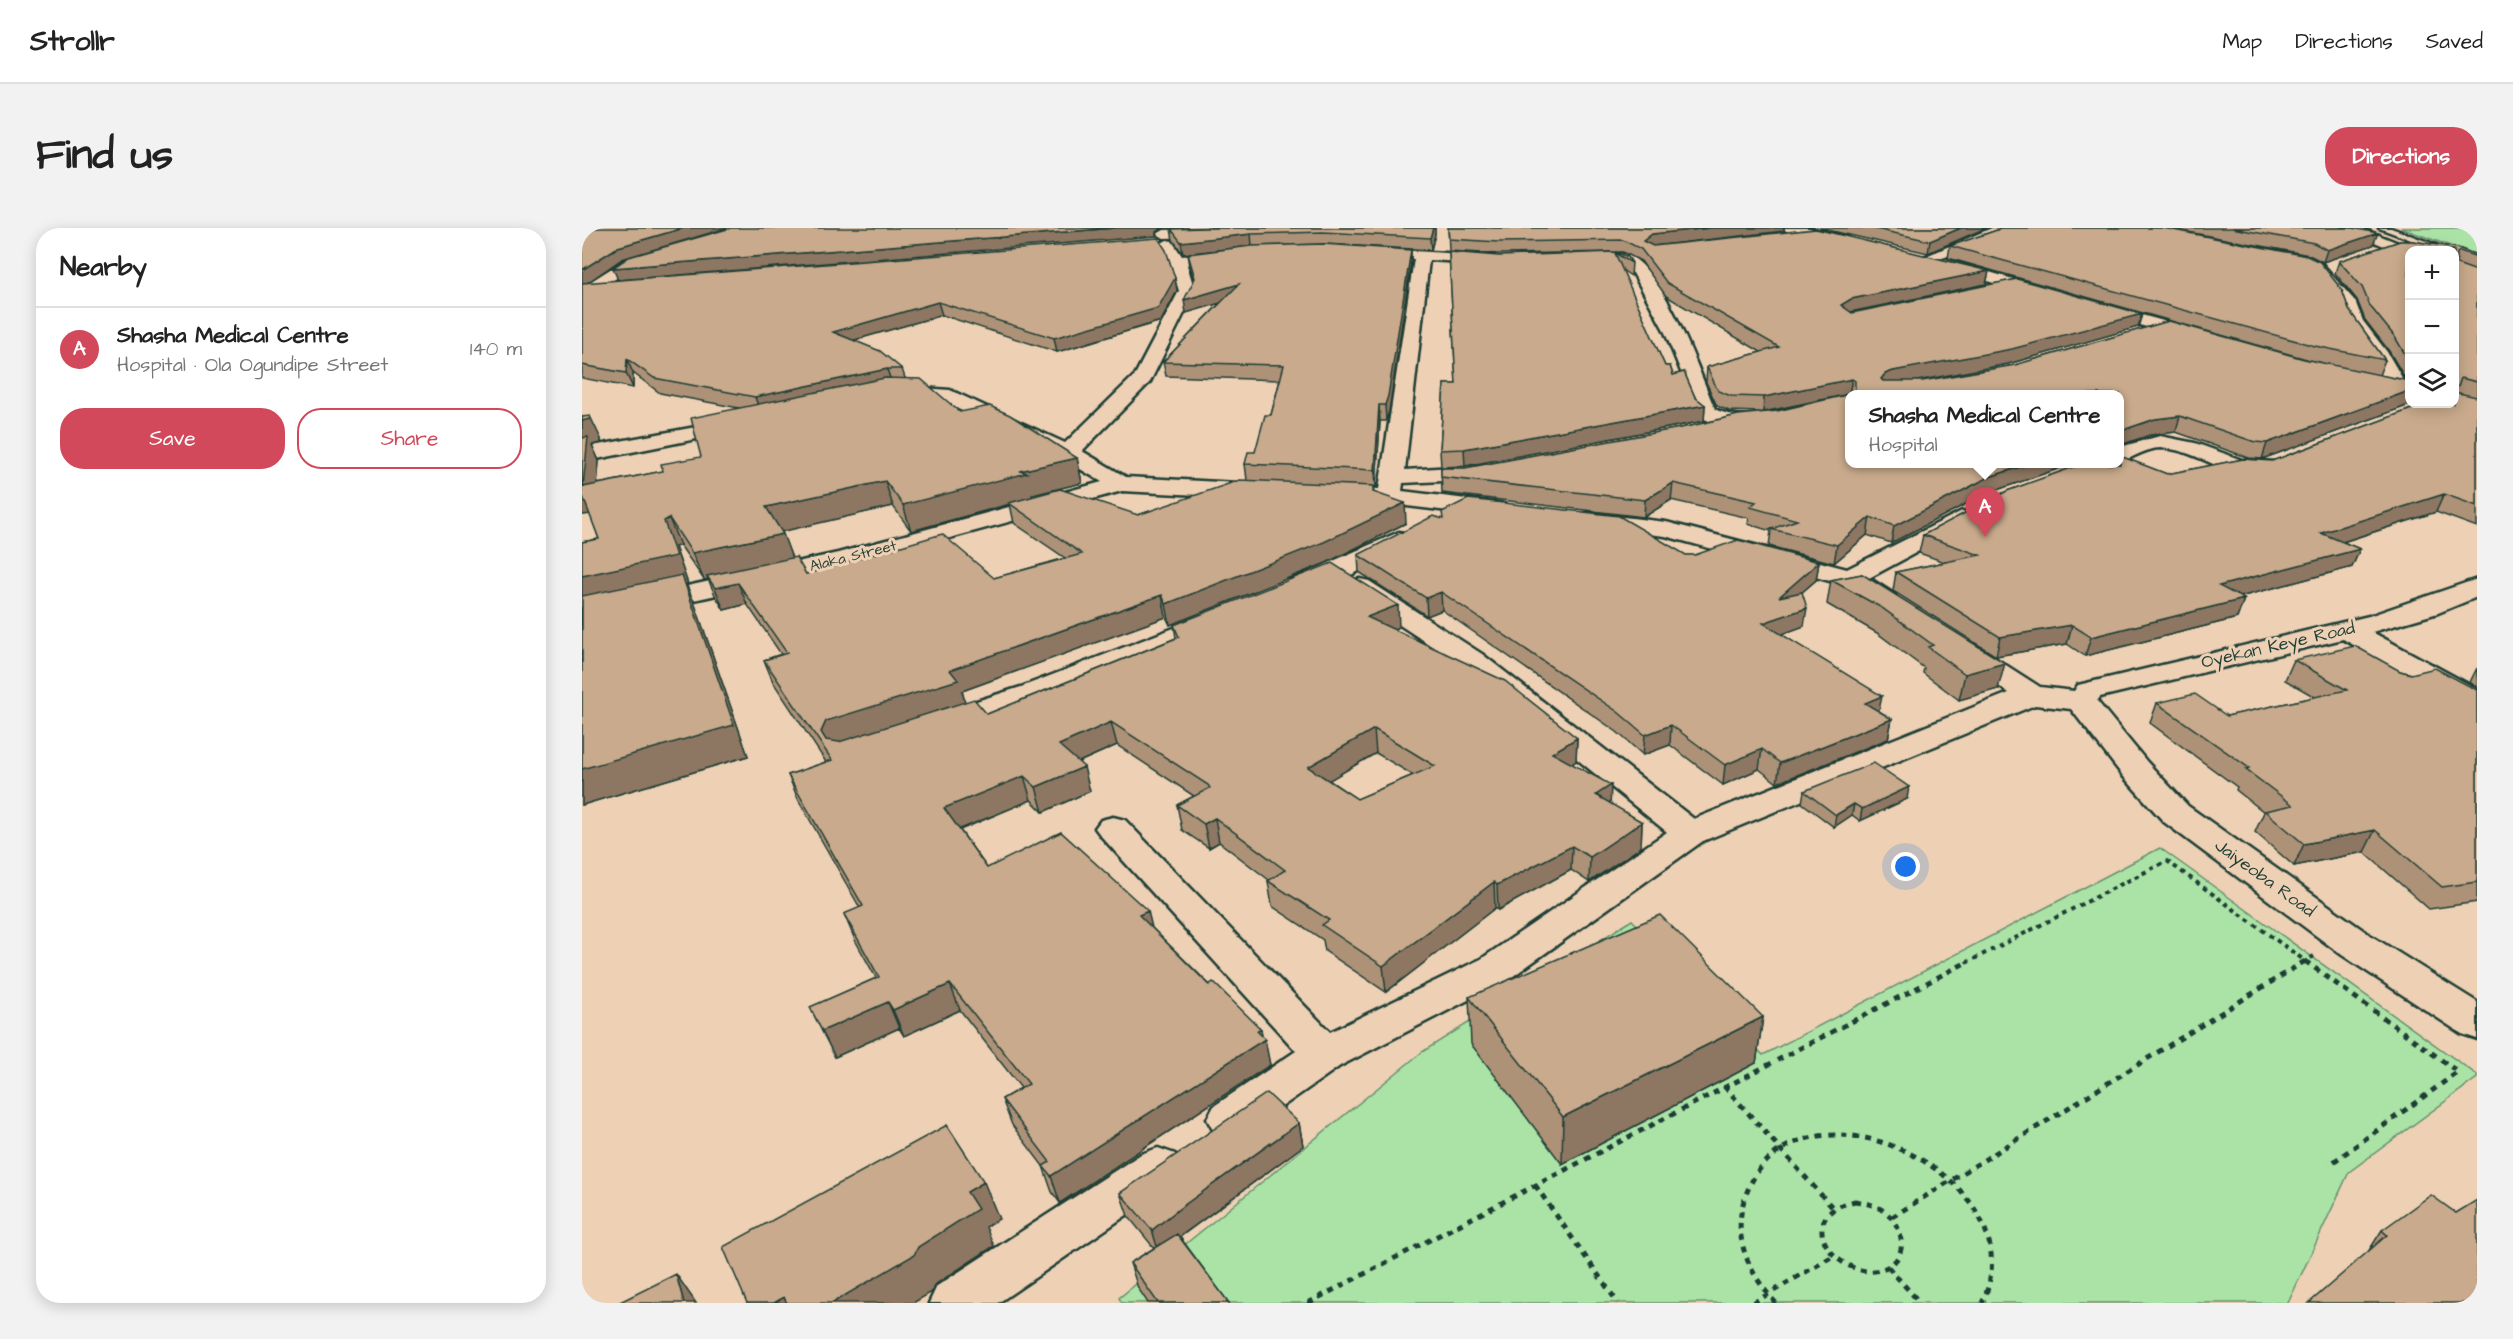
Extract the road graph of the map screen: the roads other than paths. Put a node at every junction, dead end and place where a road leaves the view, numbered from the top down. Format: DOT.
graph roads {
  1 [pos="2002,228"];
  2 [pos="2349,228"];
  3 [pos="2383,228"];
  4 [pos="1235,232"];
  5 [pos="1786,233"];
  6 [pos="1161,237"];
  7 [pos="1861,244"];
  8 [pos="2434,246"];
  9 [pos="2403,249"];
  10 [pos="1346,251"];
  11 [pos="670,252"];
  12 [pos="1252,252"];
  13 [pos="2374,252"];
  14 [pos="1422,256"];
  15 [pos="1574,258"];
  16 [pos="2298,260"];
  17 [pos="1178,261"];
  18 [pos="1508,261"];
  19 [pos="2015,285"];
  20 [pos="624,287"];
  21 [pos="584,292"];
  22 [pos="1982,292"];
  23 [pos="2061,298"];
  24 [pos="2084,304"];
  25 [pos="2165,327"];
  26 [pos="2132,336"];
  27 [pos="2219,342"];
  28 [pos="2374,382"];
  29 [pos="2403,388"];
  30 [pos="880,395"];
  31 [pos="1845,403"];
  32 [pos="755,422"];
  33 [pos="1733,422"];
  34 [pos="1700,431"];
  35 [pos="1068,453"];
  36 [pos="2124,454"];
  37 [pos="582,455"];
  38 [pos="2289,458"];
  39 [pos="1507,467"];
  40 [pos="1121,484"];
  41 [pos="1391,487"];
  42 [pos="1275,492"];
  43 [pos="1321,494"];
  44 [pos="1464,506"];
  45 [pos="1983,507"];
  46 [pos="1523,513"];
  47 [pos="1571,518"];
  48 [pos="1336,571"];
  49 [pos="1850,578"];
  50 [pos="2477,587"];
  51 [pos="1271,597"];
  52 [pos="1239,610"];
  53 [pos="582,617"];
  54 [pos="1909,617"];
  55 [pos="2347,630"];
  56 [pos="1939,635"];
  57 [pos="2032,695"];
  58 [pos="2082,701"];
  59 [pos="2477,701"];
  60 [pos="913,732"];
  61 [pos="1113,828"];
  62 [pos="1690,833"];
  63 [pos="2477,1023"];
  64 [pos="1325,1054"];
  65 [pos="955,1303"];
  1 -- 19 [label="street"];
  2 -- 9 [label="street"];
  3 -- 8 [label="lane"];
  4 -- 6 [label="street"];
  5 -- 7 [label="street"];
  6 -- 17 [label="street"];
  9 -- 13 [label="street"];
  10 -- 14 [label="street"];
  11 -- 21 [label="street"];
  12 -- 17 [label="street"];
  14 -- 18 [label="street"];
  14 -- 41 [label="street"];
  15 -- 33 [label="street"];
  16 -- 29 [label="street"];
  17 -- 35 [label="street"];
  19 -- 22 [label="street"];
  19 -- 23 [label="street"];
  20 -- 21 [label="street"];
  24 -- 25 [label="street"];
  25 -- 26 [label="street"];
  25 -- 27 [label="street"];
  28 -- 29 [label="street"];
  30 -- 35 [label="street"];
  31 -- 33 [label="street"];
  32 -- 37 [label="street"];
  33 -- 34 [label="street"];
  35 -- 40 [label="street"];
  36 -- 38 [label="street"];
  39 -- 41 [label="street"];
  40 -- 42 [label="street"];
  40 -- 53 [label="street, Alaka Street"];
  41 -- 43 [label="street"];
  41 -- 44 [label="street"];
  44 -- 46 [label="street"];
  44 -- 48 [label="street"];
  45 -- 49 [label="street"];
  47 -- 49 [label="street"];
  48 -- 51 [label="street"];
  48 -- 62 [label="street"];
  49 -- 54 [label="street"];
  50 -- 55 [label="street, Oyekan Keye Road"];
  52 -- 60 [label="street"];
  55 -- 58 [label="street, Oyekan Keye Road"];
  55 -- 59 [label="street"];
  56 -- 57 [label="street"];
  57 -- 58 [label="street"];
  57 -- 62 [label="street"];
  58 -- 63 [label="street, Jaiyeoba Road"];
  61 -- 64 [label="street"];
  62 -- 64 [label="street"];
  64 -- 65 [label="street"];
}
